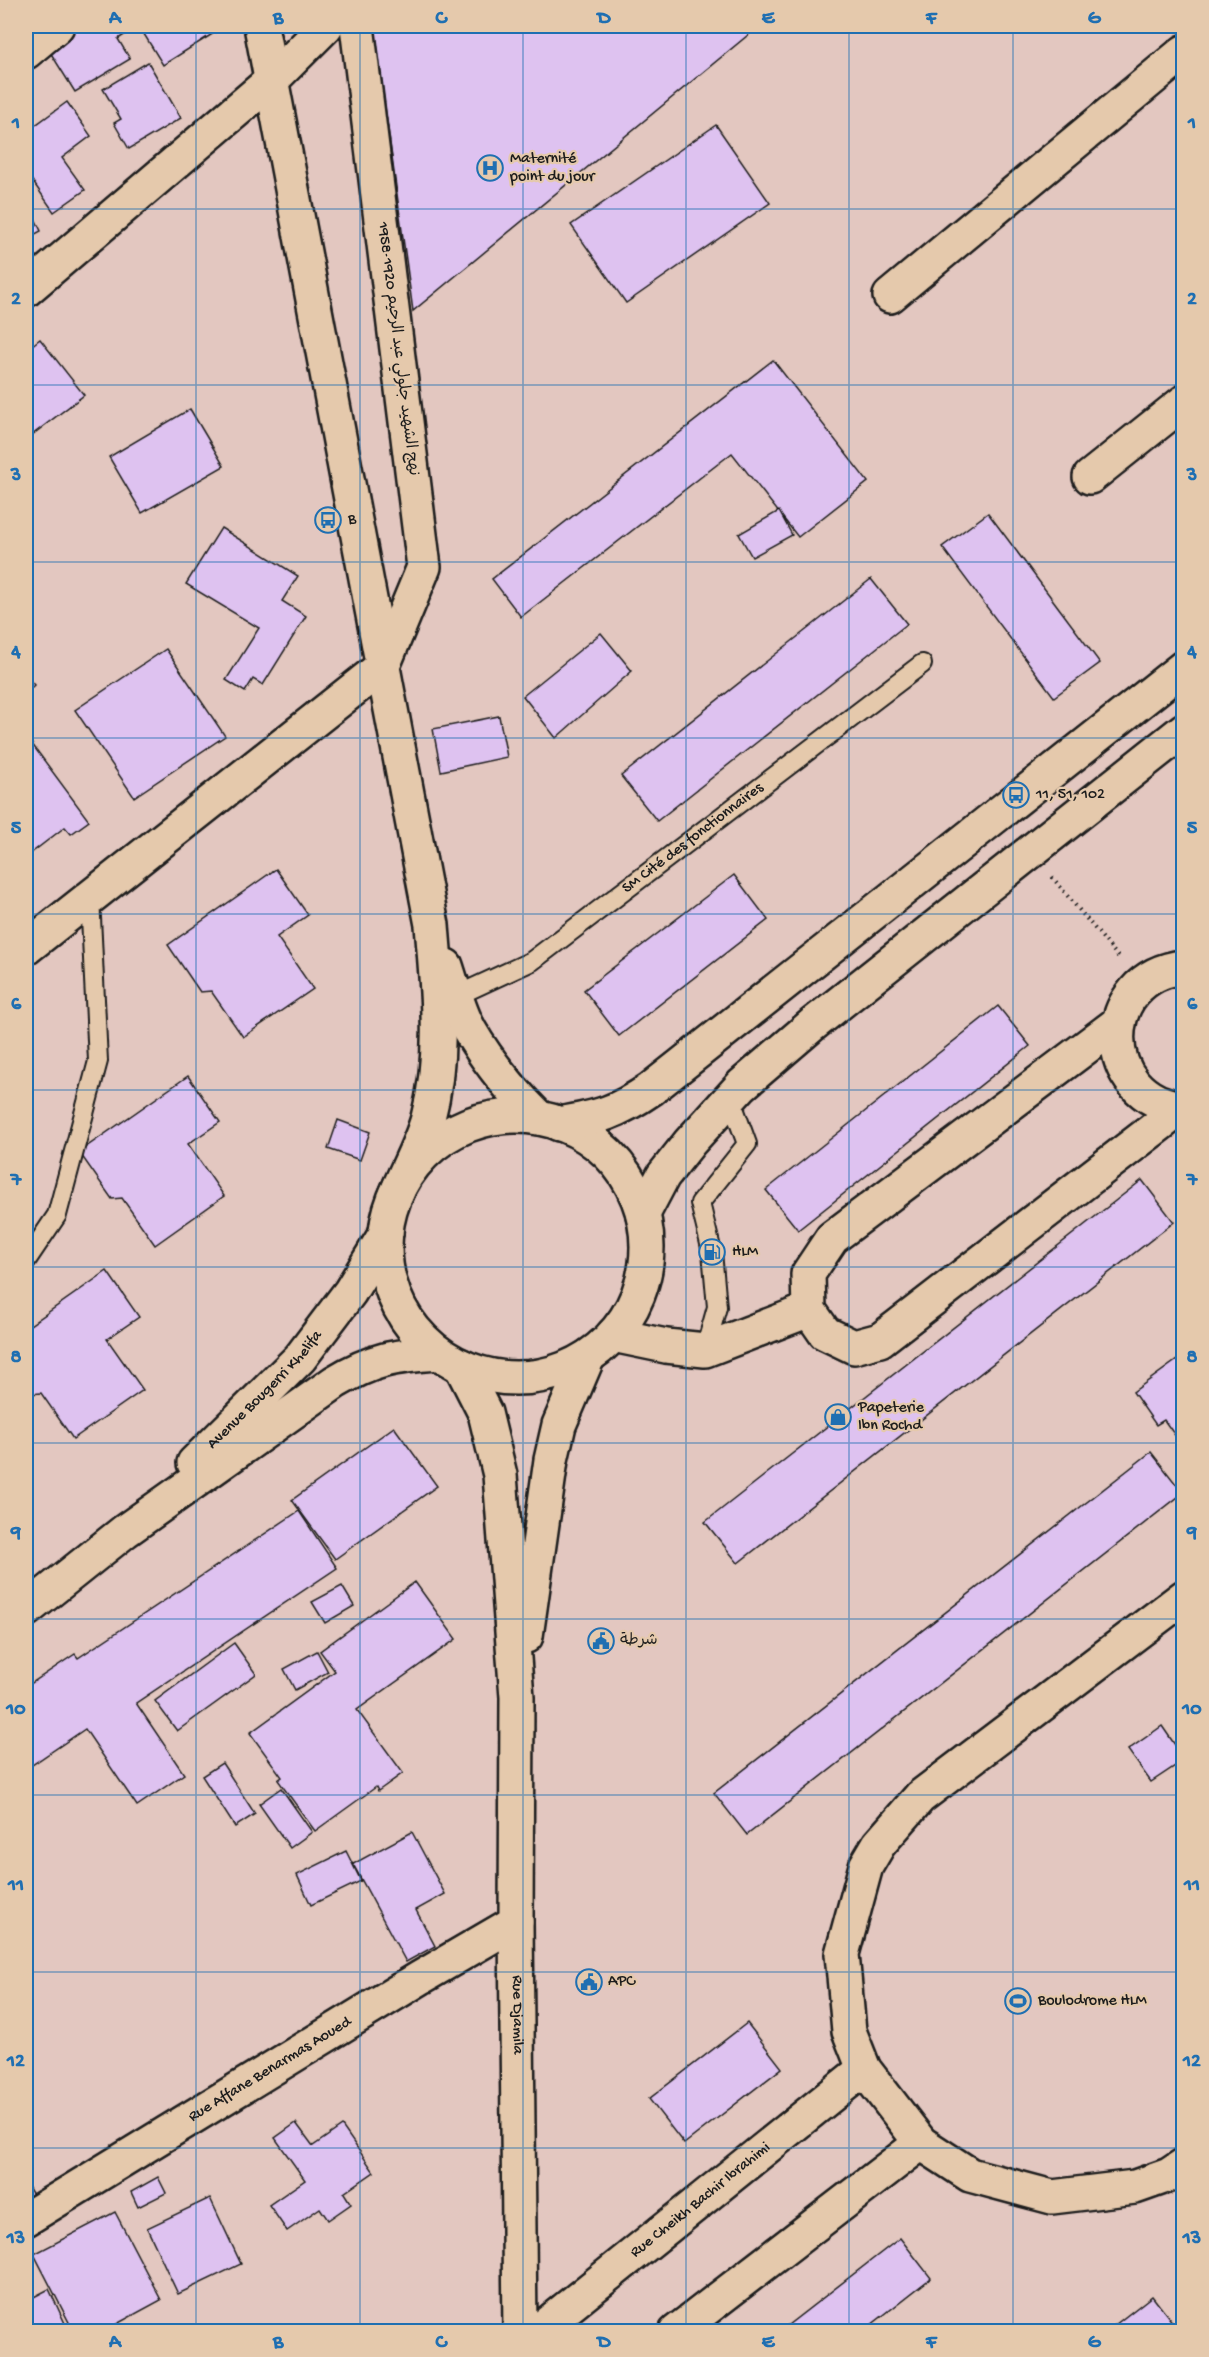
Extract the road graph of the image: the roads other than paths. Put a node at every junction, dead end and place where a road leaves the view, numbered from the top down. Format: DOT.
graph roads {
  1 [pos="57,26"];
  2 [pos="261,26"];
  3 [pos="326,26"];
  4 [pos="357,26"];
  5 [pos="26,52"];
  6 [pos="1184,52"];
  7 [pos="272,80"];
  8 [pos="26,290"];
  9 [pos="890,296"];
  10 [pos="1184,402"];
  11 [pos="1090,477"];
  12 [pos="922,664"];
  13 [pos="383,666"];
  14 [pos="1184,667"];
  15 [pos="1184,730"];
  16 [pos="90,897"];
  17 [pos="432,925"];
  18 [pos="26,948"];
  19 [pos="1184,967"];
  20 [pos="456,996"];
  21 [pos="1118,1023"];
  22 [pos="730,1097"];
  23 [pos="1182,1108"];
  24 [pos="549,1121"];
  25 [pos="396,1195"];
  26 [pos="643,1214"];
  27 [pos="386,1233"];
  28 [pos="26,1262"];
  29 [pos="809,1310"];
  30 [pos="613,1335"];
  31 [pos="705,1350"];
  32 [pos="588,1357"];
  33 [pos="449,1360"];
  34 [pos="125,1531"];
  35 [pos="1184,1597"];
  36 [pos="26,1610"];
  37 [pos="517,1697"];
  38 [pos="516,1922"];
  39 [pos="864,2069"];
  40 [pos="921,2143"];
  41 [pos="1179,2177"];
  42 [pos="26,2219"];
  43 [pos="520,2331"];
  44 [pos="537,2331"];
  45 [pos="676,2331"];
  1 -- 5 [label="main road"];
  2 -- 7 [label="main road"];
  3 -- 7 [label="main road"];
  4 -- 13 [label="main road, نهج الشهيد جلولي عبد الرحيم 1920-1958"];
  6 -- 9 [label="main road"];
  7 -- 8 [label="main road"];
  7 -- 13 [label="main road"];
  10 -- 11 [label="main road"];
  12 -- 20 [label="lane, SM Cité des fonctionnaires"];
  13 -- 16 [label="main road"];
  13 -- 17 [label="main road"];
  14 -- 24 [label="main road"];
  15 -- 22 [label="main road"];
  16 -- 18 [label="main road"];
  16 -- 28 [label="lane"];
  17 -- 20 [label="main road"];
  17 -- 25 [label="main road"];
  19 -- 21 [label="main road"];
  20 -- 24 [label="main road"];
  21 -- 23 [label="main road"];
  21 -- 29 [label="main road"];
  22 -- 26 [label="main road"];
  22 -- 31 [label="lane"];
  23 -- 29 [label="main road"];
  24 -- 25 [label="main road"];
  24 -- 26 [label="main road"];
  25 -- 27 [label="main road"];
  26 -- 30 [label="main road"];
  27 -- 33 [label="main road"];
  27 -- 34 [label="main road, Avenue Bougerri Khelifa"];
  29 -- 31 [label="main road"];
  30 -- 31 [label="main road"];
  30 -- 32 [label="main road"];
  32 -- 33 [label="main road"];
  32 -- 37 [label="main road"];
  33 -- 34 [label="main road, Avenue Bougerri Khelifa"];
  33 -- 37 [label="main road"];
  34 -- 36 [label="main road, Avenue Bougerri Khelifa"];
  35 -- 39 [label="main road"];
  37 -- 38 [label="main road, Rue Djamila"];
  38 -- 42 [label="main road, Rue Affane Benarmas Aoued"];
  38 -- 43 [label="main road, Rue Djamila"];
  39 -- 40 [label="main road"];
  39 -- 44 [label="main road, Rue Cheikh Bachir Ibrahimi"];
  40 -- 41 [label="main road"];
  40 -- 45 [label="main road"];
}
